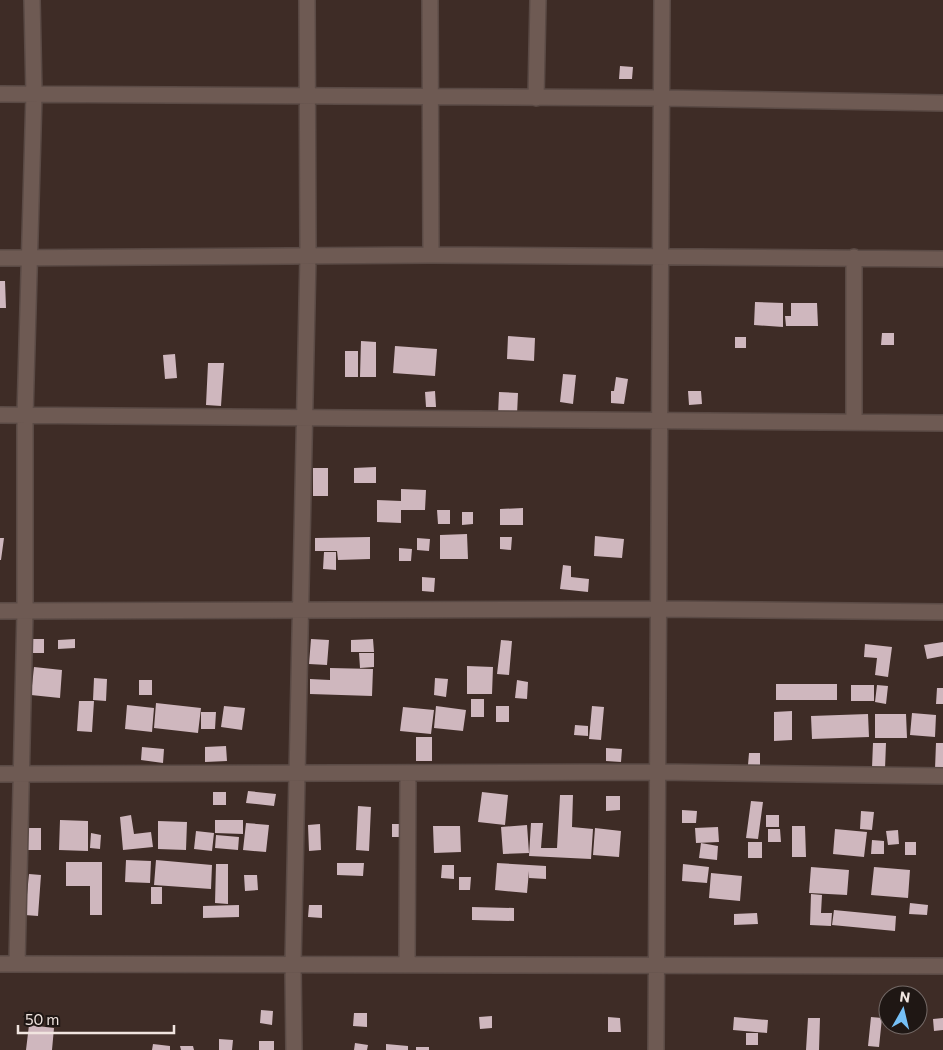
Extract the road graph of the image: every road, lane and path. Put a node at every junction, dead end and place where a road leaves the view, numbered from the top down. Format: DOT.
graph roads {
  1 [pos="32,0"];
  2 [pos="306,0"];
  3 [pos="430,0"];
  4 [pos="538,0"];
  5 [pos="662,0"];
  6 [pos="0,94"];
  7 [pos="34,94"];
  8 [pos="306,96"];
  9 [pos="431,97"];
  10 [pos="536,98"];
  11 [pos="662,98"];
  12 [pos="943,103"];
  13 [pos="431,255"];
  14 [pos="308,256"];
  15 [pos="662,257"];
  16 [pos="854,257"];
  17 [pos="0,258"];
  18 [pos="30,259"];
  19 [pos="943,259"];
  20 [pos="0,415"];
  21 [pos="25,416"];
  22 [pos="304,418"];
  23 [pos="661,419"];
  24 [pos="854,422"];
  25 [pos="943,422"];
  26 [pos="659,609"];
  27 [pos="0,611"];
  28 [pos="25,611"];
  29 [pos="300,611"];
  30 [pos="943,612"];
  31 [pos="657,772"];
  32 [pos="298,773"];
  33 [pos="0,774"];
  34 [pos="21,774"];
  35 [pos="408,774"];
  36 [pos="943,776"];
  37 [pos="0,964"];
  38 [pos="17,964"];
  39 [pos="293,964"];
  40 [pos="408,964"];
  41 [pos="943,966"];
  42 [pos="655,967"];
  43 [pos="294,1050"];
  44 [pos="656,1050"];
  1 -- 7 [label="street"];
  2 -- 8 [label="street"];
  3 -- 9 [label="street"];
  4 -- 10 [label="street"];
  5 -- 11 [label="street"];
  6 -- 7 [label="street"];
  7 -- 8 [label="street"];
  7 -- 18 [label="street"];
  8 -- 9 [label="street"];
  8 -- 14 [label="street"];
  9 -- 10 [label="street"];
  9 -- 13 [label="street"];
  10 -- 11 [label="street"];
  11 -- 12 [label="street"];
  11 -- 15 [label="street"];
  13 -- 14 [label="street"];
  13 -- 15 [label="street"];
  14 -- 18 [label="street"];
  14 -- 22 [label="street"];
  15 -- 16 [label="street"];
  15 -- 23 [label="street"];
  16 -- 19 [label="street"];
  16 -- 24 [label="street"];
  17 -- 18 [label="street"];
  18 -- 21 [label="street"];
  20 -- 21 [label="street"];
  21 -- 22 [label="street"];
  21 -- 28 [label="street"];
  22 -- 23 [label="street"];
  22 -- 29 [label="street"];
  23 -- 24 [label="street"];
  23 -- 26 [label="street"];
  24 -- 25 [label="street"];
  26 -- 29 [label="street"];
  26 -- 30 [label="street"];
  26 -- 31 [label="street"];
  27 -- 28 [label="street"];
  28 -- 29 [label="street"];
  28 -- 34 [label="street"];
  29 -- 32 [label="street"];
  31 -- 35 [label="street"];
  31 -- 36 [label="street"];
  31 -- 42 [label="street"];
  32 -- 34 [label="street"];
  32 -- 35 [label="street"];
  32 -- 39 [label="street"];
  33 -- 34 [label="street"];
  34 -- 38 [label="street"];
  35 -- 40 [label="street"];
  37 -- 38 [label="street"];
  38 -- 39 [label="street"];
  39 -- 40 [label="street"];
  39 -- 43 [label="street"];
  40 -- 42 [label="street"];
  41 -- 42 [label="street"];
  42 -- 44 [label="street"];
}
